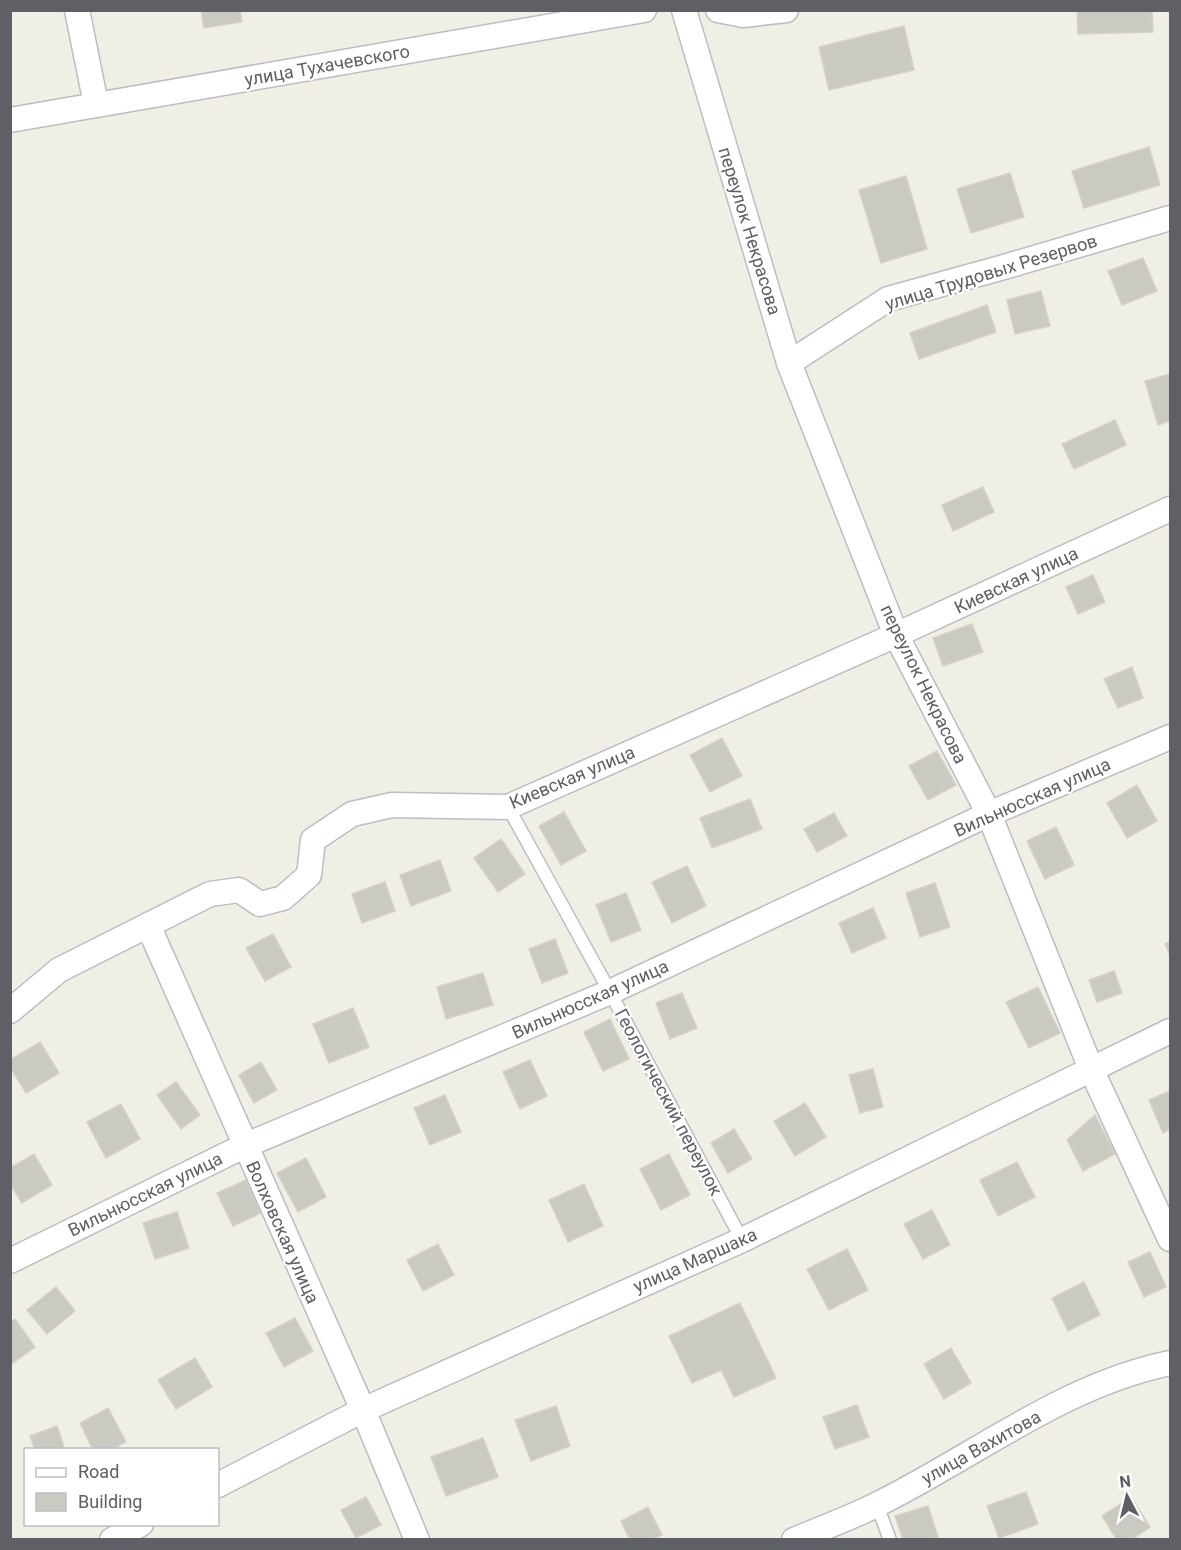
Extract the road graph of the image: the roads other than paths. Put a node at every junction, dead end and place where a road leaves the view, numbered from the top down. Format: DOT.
graph roads {
  1 [pos="77,10"];
  2 [pos="644,10"];
  3 [pos="684,10"];
  4 [pos="718,10"];
  5 [pos="786,10"];
  6 [pos="96,104"];
  7 [pos="10,120"];
  8 [pos="1170,218"];
  9 [pos="789,363"];
  10 [pos="1170,509"];
  11 [pos="896,635"];
  12 [pos="1170,737"];
  13 [pos="508,807"];
  14 [pos="989,814"];
  15 [pos="148,925"];
  16 [pos="610,992"];
  17 [pos="10,1011"];
  18 [pos="1170,1031"];
  19 [pos="1091,1070"];
  20 [pos="244,1146"];
  21 [pos="1170,1239"];
  22 [pos="742,1240"];
  23 [pos="10,1262"];
  24 [pos="1170,1363"];
  25 [pos="363,1410"];
  26 [pos="219,1484"];
  27 [pos="877,1505"];
  28 [pos="137,1526"];
  29 [pos="112,1539"];
  30 [pos="417,1539"];
  31 [pos="794,1539"];
  32 [pos="890,1539"];
  1 -- 6 [label="street"];
  2 -- 6 [label="street, улица Тухачевского"];
  3 -- 9 [label="street, переулок Некрасова"];
  4 -- 5 [label="street"];
  6 -- 7 [label="street, улица Тухачевского"];
  8 -- 9 [label="street, улица Трудовых Резервов"];
  9 -- 11 [label="street, переулок Некрасова"];
  10 -- 11 [label="street, Киевская улица"];
  11 -- 13 [label="street, Киевская улица"];
  11 -- 14 [label="street, переулок Некрасова"];
  12 -- 14 [label="street, Вильнюсская улица"];
  13 -- 15 [label="street, Киевская улица"];
  13 -- 16 [label="lane, Геологический переулок"];
  14 -- 16 [label="street, Вильнюсская улица"];
  14 -- 19 [label="street, переулок Некрасова"];
  15 -- 17 [label="street, Киевская улица"];
  15 -- 20 [label="street, Волховская улица"];
  16 -- 20 [label="street, Вильнюсская улица"];
  16 -- 22 [label="lane, Геологический переулок"];
  18 -- 19 [label="street, улица Маршака"];
  19 -- 21 [label="street, переулок Некрасова"];
  19 -- 22 [label="street, улица Маршака"];
  20 -- 23 [label="street, Вильнюсская улица"];
  20 -- 25 [label="street, Волховская улица"];
  22 -- 25 [label="street, улица Маршака"];
  24 -- 27 [label="street, улица Вахитова"];
  25 -- 26 [label="street, улица Маршака"];
  25 -- 30 [label="street, Волховская улица"];
  27 -- 31 [label="street, улица Вахитова"];
  27 -- 32 [label="lane"];
  28 -- 29 [label="street"];
}
